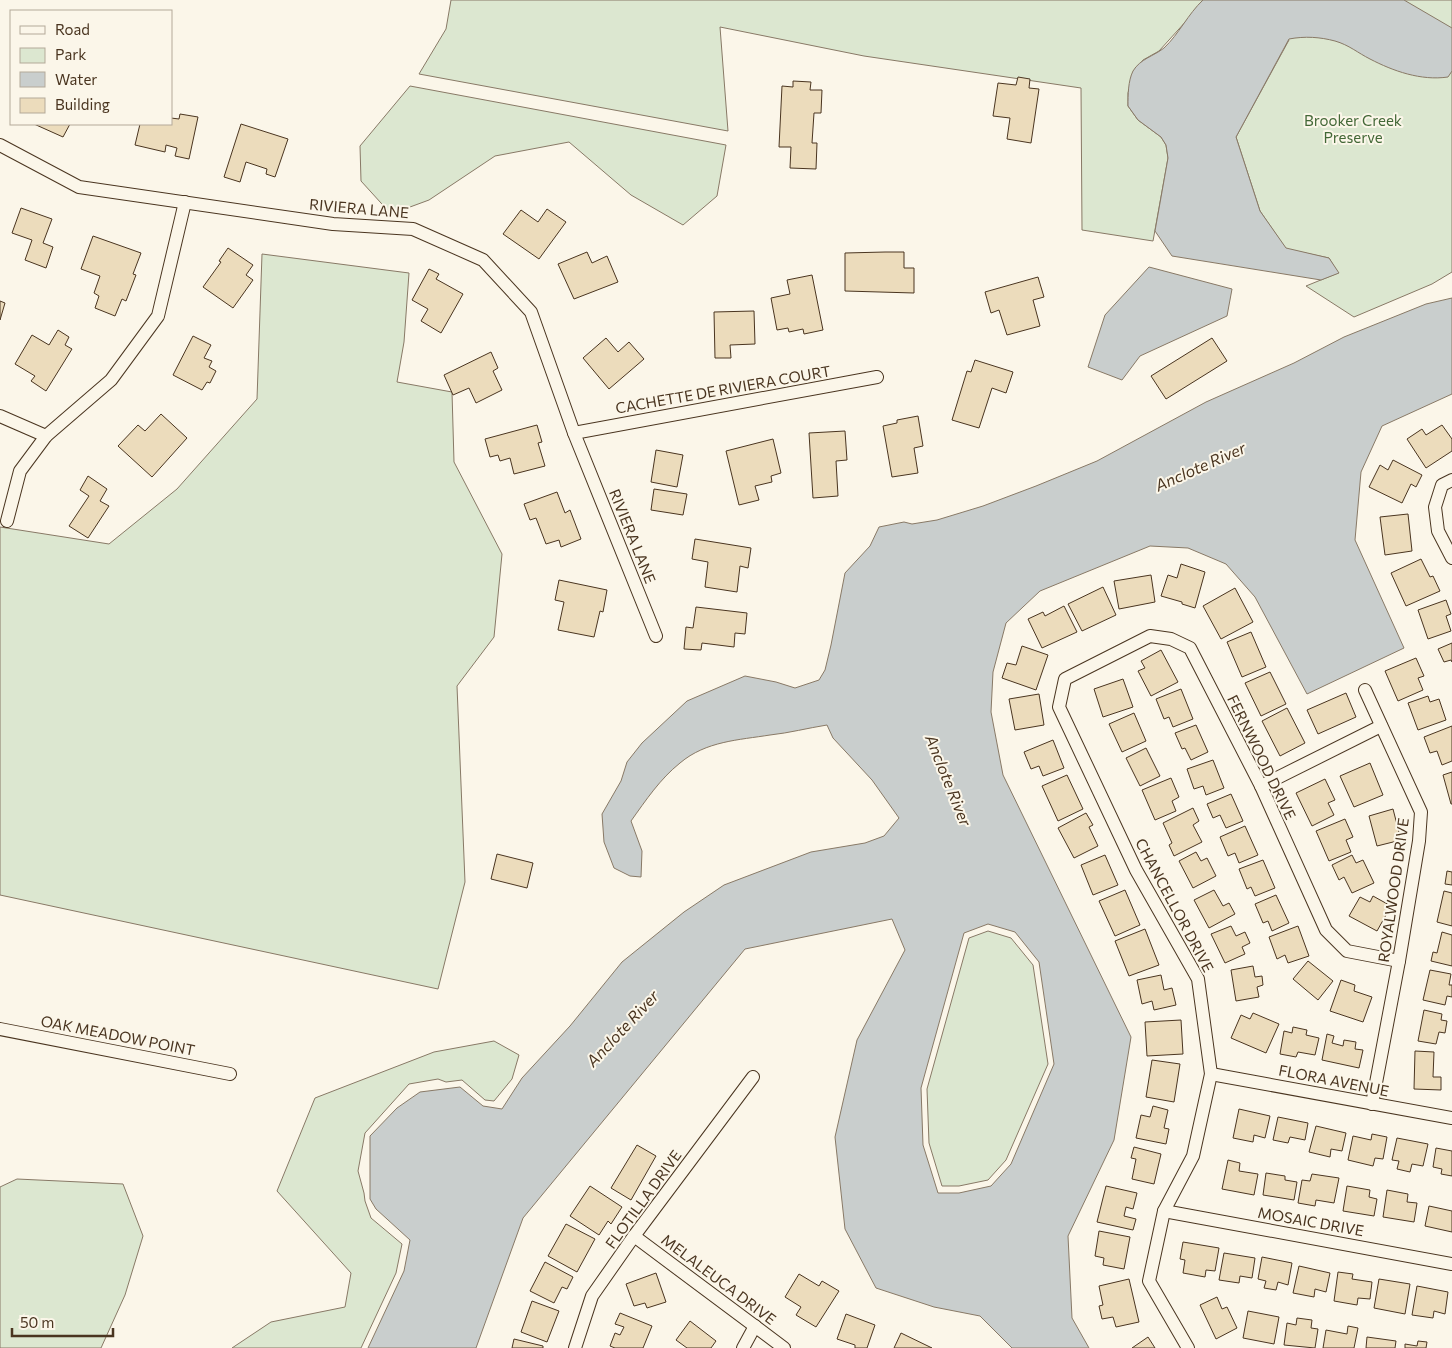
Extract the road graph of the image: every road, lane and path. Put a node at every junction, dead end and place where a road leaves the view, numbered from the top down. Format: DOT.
graph roads {
  1 [pos="0,145"];
  2 [pos="185,202"];
  3 [pos="877,378"];
  4 [pos="0,416"];
  5 [pos="574,433"];
  6 [pos="46,436"];
  7 [pos="1452,480"];
  8 [pos="8,521"];
  9 [pos="1452,558"];
  10 [pos="656,636"];
  11 [pos="1065,679"];
  12 [pos="1365,690"];
  13 [pos="1381,726"];
  14 [pos="1261,786"];
  15 [pos="1399,961"];
  16 [pos="0,1029"];
  17 [pos="230,1074"];
  18 [pos="1211,1074"];
  19 [pos="753,1077"];
  20 [pos="1372,1104"];
  21 [pos="1452,1118"];
  22 [pos="1164,1211"];
  23 [pos="634,1236"];
  24 [pos="1452,1264"];
  25 [pos="755,1326"];
  26 [pos="575,1348"];
  27 [pos="743,1348"];
  28 [pos="784,1348"];
  29 [pos="1188,1348"];
  1 -- 2 [label="street, RIVIERA LANE"];
  2 -- 5 [label="street, RIVIERA LANE"];
  2 -- 6 [label="street"];
  3 -- 5 [label="street, CACHETTE DE RIVIERA COURT"];
  4 -- 6 [label="street"];
  5 -- 10 [label="street, RIVIERA LANE"];
  6 -- 8 [label="street"];
  7 -- 9 [label="street"];
  11 -- 14 [label="street, FERNWOOD DRIVE"];
  11 -- 18 [label="street, CHANCELLOR DRIVE"];
  12 -- 13 [label="street, ROYALWOOD DRIVE"];
  13 -- 14 [label="street"];
  13 -- 15 [label="street, ROYALWOOD DRIVE"];
  14 -- 15 [label="street, FERNWOOD DRIVE"];
  15 -- 20 [label="street, ROYALWOOD DRIVE"];
  16 -- 17 [label="street, OAK MEADOW POINT"];
  18 -- 20 [label="street, FLORA AVENUE"];
  18 -- 22 [label="street, CHANCELLOR DRIVE"];
  19 -- 23 [label="street, FLOTILLA DRIVE"];
  20 -- 21 [label="street, FLORA AVENUE"];
  22 -- 24 [label="street, MOSAIC DRIVE"];
  22 -- 29 [label="street, CHANCELLOR DRIVE"];
  23 -- 25 [label="street, MELALEUCA DRIVE"];
  23 -- 26 [label="street, FLOTILLA DRIVE"];
  25 -- 27 [label="street"];
  25 -- 28 [label="street, MELALEUCA DRIVE"];
}
